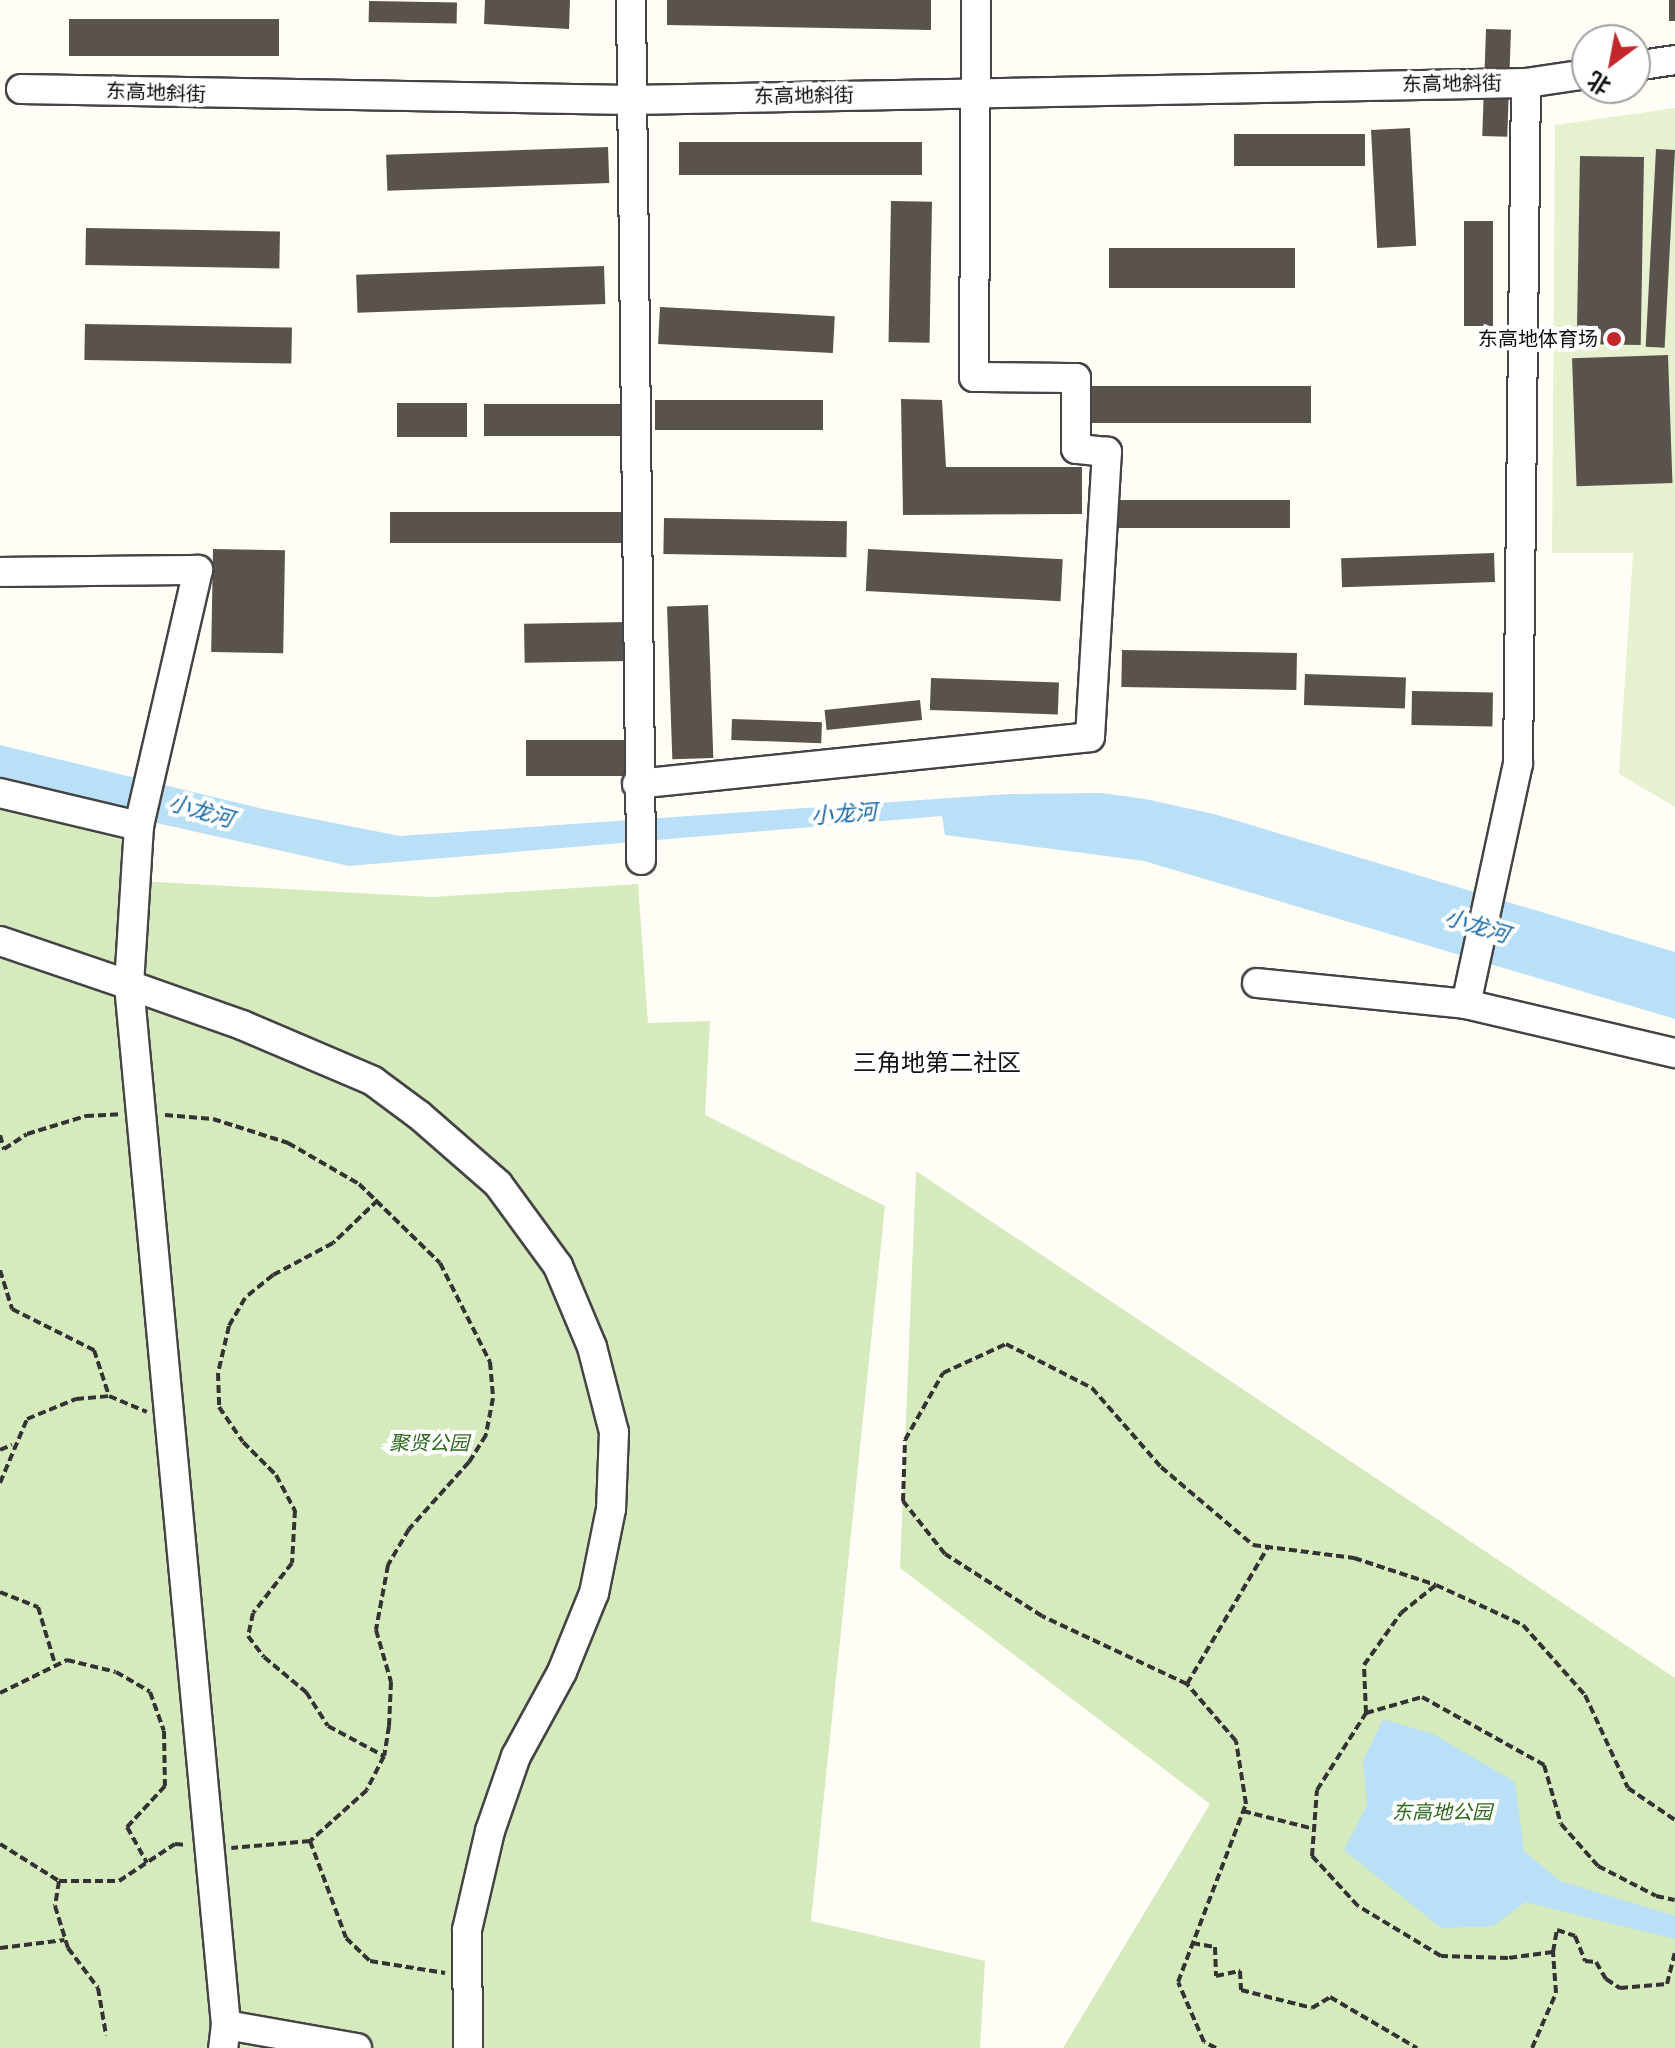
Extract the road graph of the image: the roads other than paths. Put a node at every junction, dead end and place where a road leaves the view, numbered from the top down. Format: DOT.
graph roads {
  1 [pos="631,0"];
  2 [pos="976,0"];
  3 [pos="1675,60"];
  4 [pos="1651,64"];
  5 [pos="1571,76"];
  6 [pos="1526,83"];
  7 [pos="21,89"];
  8 [pos="975,92"];
  9 [pos="631,100"];
  10 [pos="0,572"];
  11 [pos="637,791"];
  12 [pos="0,793"];
  13 [pos="139,826"];
  14 [pos="641,860"];
  15 [pos="0,941"];
  16 [pos="1257,983"];
  17 [pos="129,985"];
  18 [pos="1468,994"];
  19 [pos="1675,1053"];
  20 [pos="224,2036"];
  21 [pos="357,2048"];
  22 [pos="468,2048"];
  1 -- 9 [label="street"];
  2 -- 8 [label="street"];
  3 -- 4 [label="street"];
  5 -- 6 [label="street, 东高地斜街"];
  6 -- 8 [label="street, 东高地斜街"];
  6 -- 18 [label="street"];
  7 -- 9 [label="street, 东高地斜街"];
  8 -- 9 [label="street, 东高地斜街"];
  8 -- 11 [label="street"];
  9 -- 11 [label="street"];
  10 -- 13 [label="street"];
  11 -- 14 [label="street"];
  12 -- 13 [label="street"];
  13 -- 17 [label="street"];
  15 -- 17 [label="street"];
  16 -- 18 [label="street"];
  17 -- 20 [label="street"];
  17 -- 22 [label="street"];
  18 -- 19 [label="street"];
  20 -- 21 [label="street"];
}
